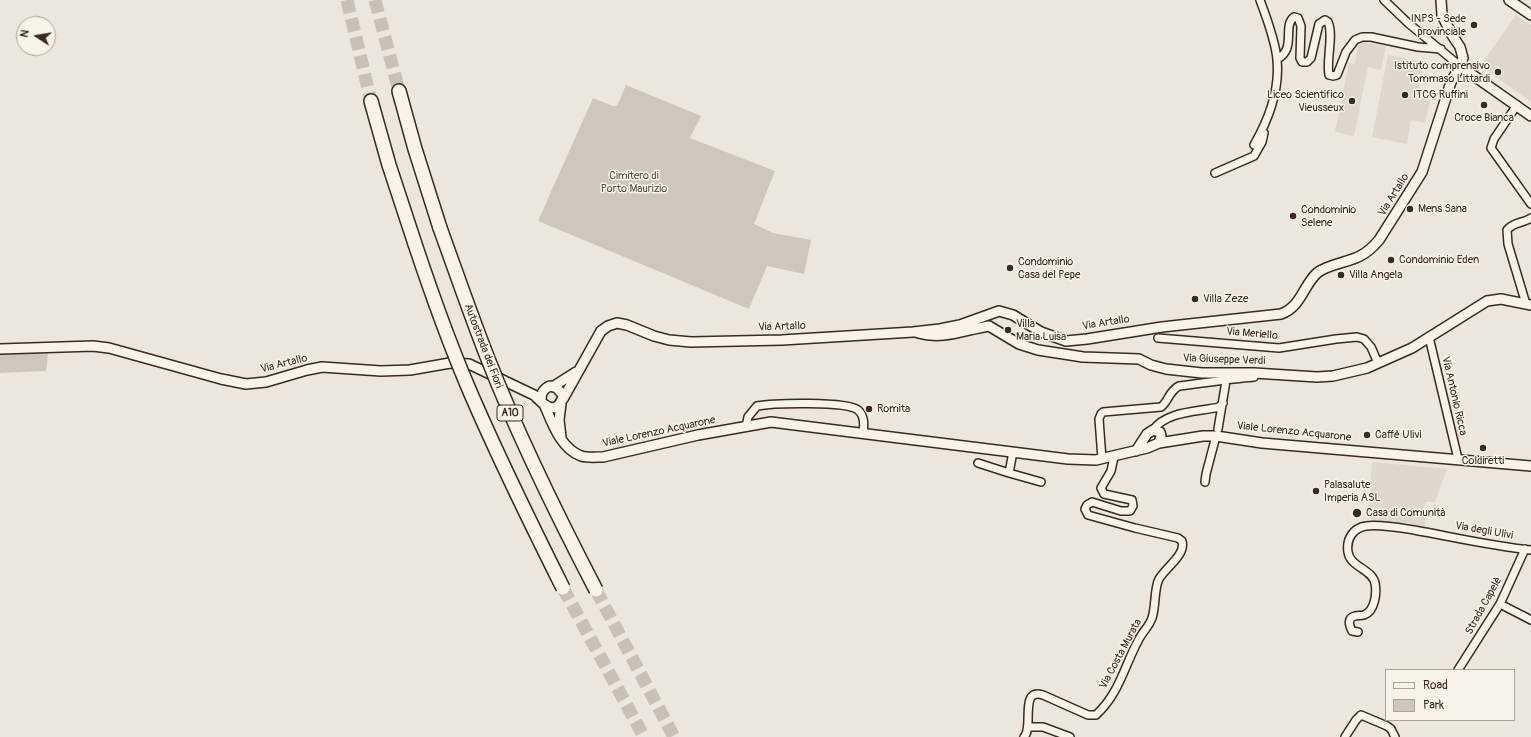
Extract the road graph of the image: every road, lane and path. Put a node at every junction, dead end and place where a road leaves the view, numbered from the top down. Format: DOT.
graph roads {
  1 [pos="1260,0"];
  2 [pos="1384,0"];
  3 [pos="1440,0"];
  4 [pos="1509,0"];
  5 [pos="1531,15"];
  6 [pos="1441,49"];
  7 [pos="1277,59"];
  8 [pos="1460,66"];
  9 [pos="399,91"];
  10 [pos="371,101"];
  11 [pos="1517,105"];
  12 [pos="1531,116"];
  13 [pos="1265,126"];
  14 [pos="1254,145"];
  15 [pos="1215,173"];
  16 [pos="1531,204"];
  17 [pos="1531,218"];
  18 [pos="1528,304"];
  19 [pos="913,332"];
  20 [pos="1429,337"];
  21 [pos="1158,338"];
  22 [pos="0,349"];
  23 [pos="1378,363"];
  24 [pos="578,370"];
  25 [pos="1266,373"];
  26 [pos="1226,381"];
  27 [pos="554,386"];
  28 [pos="543,390"];
  29 [pos="523,391"];
  30 [pos="562,401"];
  31 [pos="542,402"];
  32 [pos="1224,403"];
  33 [pos="746,427"];
  34 [pos="1217,433"];
  35 [pos="863,434"];
  36 [pos="561,437"];
  37 [pos="1155,437"];
  38 [pos="1013,452"];
  39 [pos="1114,456"];
  40 [pos="1102,459"];
  41 [pos="1458,459"];
  42 [pos="978,463"];
  43 [pos="1531,466"];
  44 [pos="1009,473"];
  45 [pos="1040,482"];
  46 [pos="1205,482"];
  47 [pos="1528,550"];
  48 [pos="564,588"];
  49 [pos="596,590"];
  50 [pos="1500,604"];
  51 [pos="1531,620"];
  52 [pos="1358,632"];
  53 [pos="1459,669"];
  54 [pos="1029,727"];
  55 [pos="1024,737"];
  56 [pos="1070,737"];
  57 [pos="1345,737"];
  58 [pos="1395,737"];
  1 -- 7 [label="street"];
  2 -- 6 [label="street"];
  3 -- 8 [label="street"];
  4 -- 5 [label="street"];
  6 -- 7 [label="street"];
  6 -- 8 [label="street"];
  7 -- 13 [label="street"];
  8 -- 11 [label="street"];
  8 -- 19 [label="street, Via Artallo"];
  9 -- 49 [label="highway, Autostrada dei Fiori / A10, bridge"];
  10 -- 48 [label="highway, A10, bridge"];
  11 -- 12 [label="street"];
  11 -- 16 [label="street"];
  13 -- 14 [label="street"];
  13 -- 15 [label="street"];
  17 -- 18 [label="street, Via Giuseppe Verdi"];
  18 -- 20 [label="street, Via Giuseppe Verdi"];
  19 -- 24 [label="street, Via Artallo"];
  19 -- 25 [label="street, Via Giuseppe Verdi"];
  20 -- 23 [label="street, Via Giuseppe Verdi"];
  20 -- 41 [label="street, Via Antonio Ricca"];
  21 -- 23 [label="street, Via Meriello"];
  22 -- 29 [label="street, Via Artallo"];
  23 -- 25 [label="street, Via Giuseppe Verdi"];
  24 -- 27 [label="street, Via Artallo"];
  24 -- 30 [label="street, Via Artallo"];
  25 -- 26 [label="street"];
  26 -- 32 [label="street"];
  26 -- 40 [label="street"];
  27 -- 28 [label="street, Via Artallo"];
  27 -- 30 [label="street"];
  28 -- 29 [label="street, Via Artallo"];
  28 -- 31 [label="street"];
  29 -- 31 [label="street, Via Artallo"];
  30 -- 31 [label="street, Via Artallo"];
  30 -- 36 [label="street"];
  31 -- 36 [label="street, Viale Lorenzo Acquarone"];
  32 -- 34 [label="street"];
  32 -- 37 [label="street"];
  33 -- 35 [label="street, Viale Lorenzo Acquarone"];
  33 -- 35 [label="street"];
  33 -- 36 [label="street, Viale Lorenzo Acquarone"];
  34 -- 37 [label="street, Viale Lorenzo Acquarone"];
  34 -- 41 [label="street, Viale Lorenzo Acquarone"];
  34 -- 46 [label="street"];
  35 -- 38 [label="street, Viale Lorenzo Acquarone"];
  37 -- 39 [label="street, Viale Lorenzo Acquarone"];
  38 -- 40 [label="street, Viale Lorenzo Acquarone"];
  38 -- 44 [label="street"];
  39 -- 40 [label="street, Viale Lorenzo Acquarone"];
  39 -- 54 [label="street, Via Costa Murata"];
  41 -- 43 [label="street, Viale Lorenzo Acquarone"];
  42 -- 44 [label="street"];
  44 -- 45 [label="street"];
  47 -- 50 [label="street, Strada Capelè"];
  47 -- 52 [label="street, Via degli Ulivi"];
  50 -- 51 [label="street"];
  50 -- 53 [label="street, Strada Capelè"];
  54 -- 55 [label="street, Via Costa Murata"];
  54 -- 56 [label="street"];
  57 -- 58 [label="street"];
}
